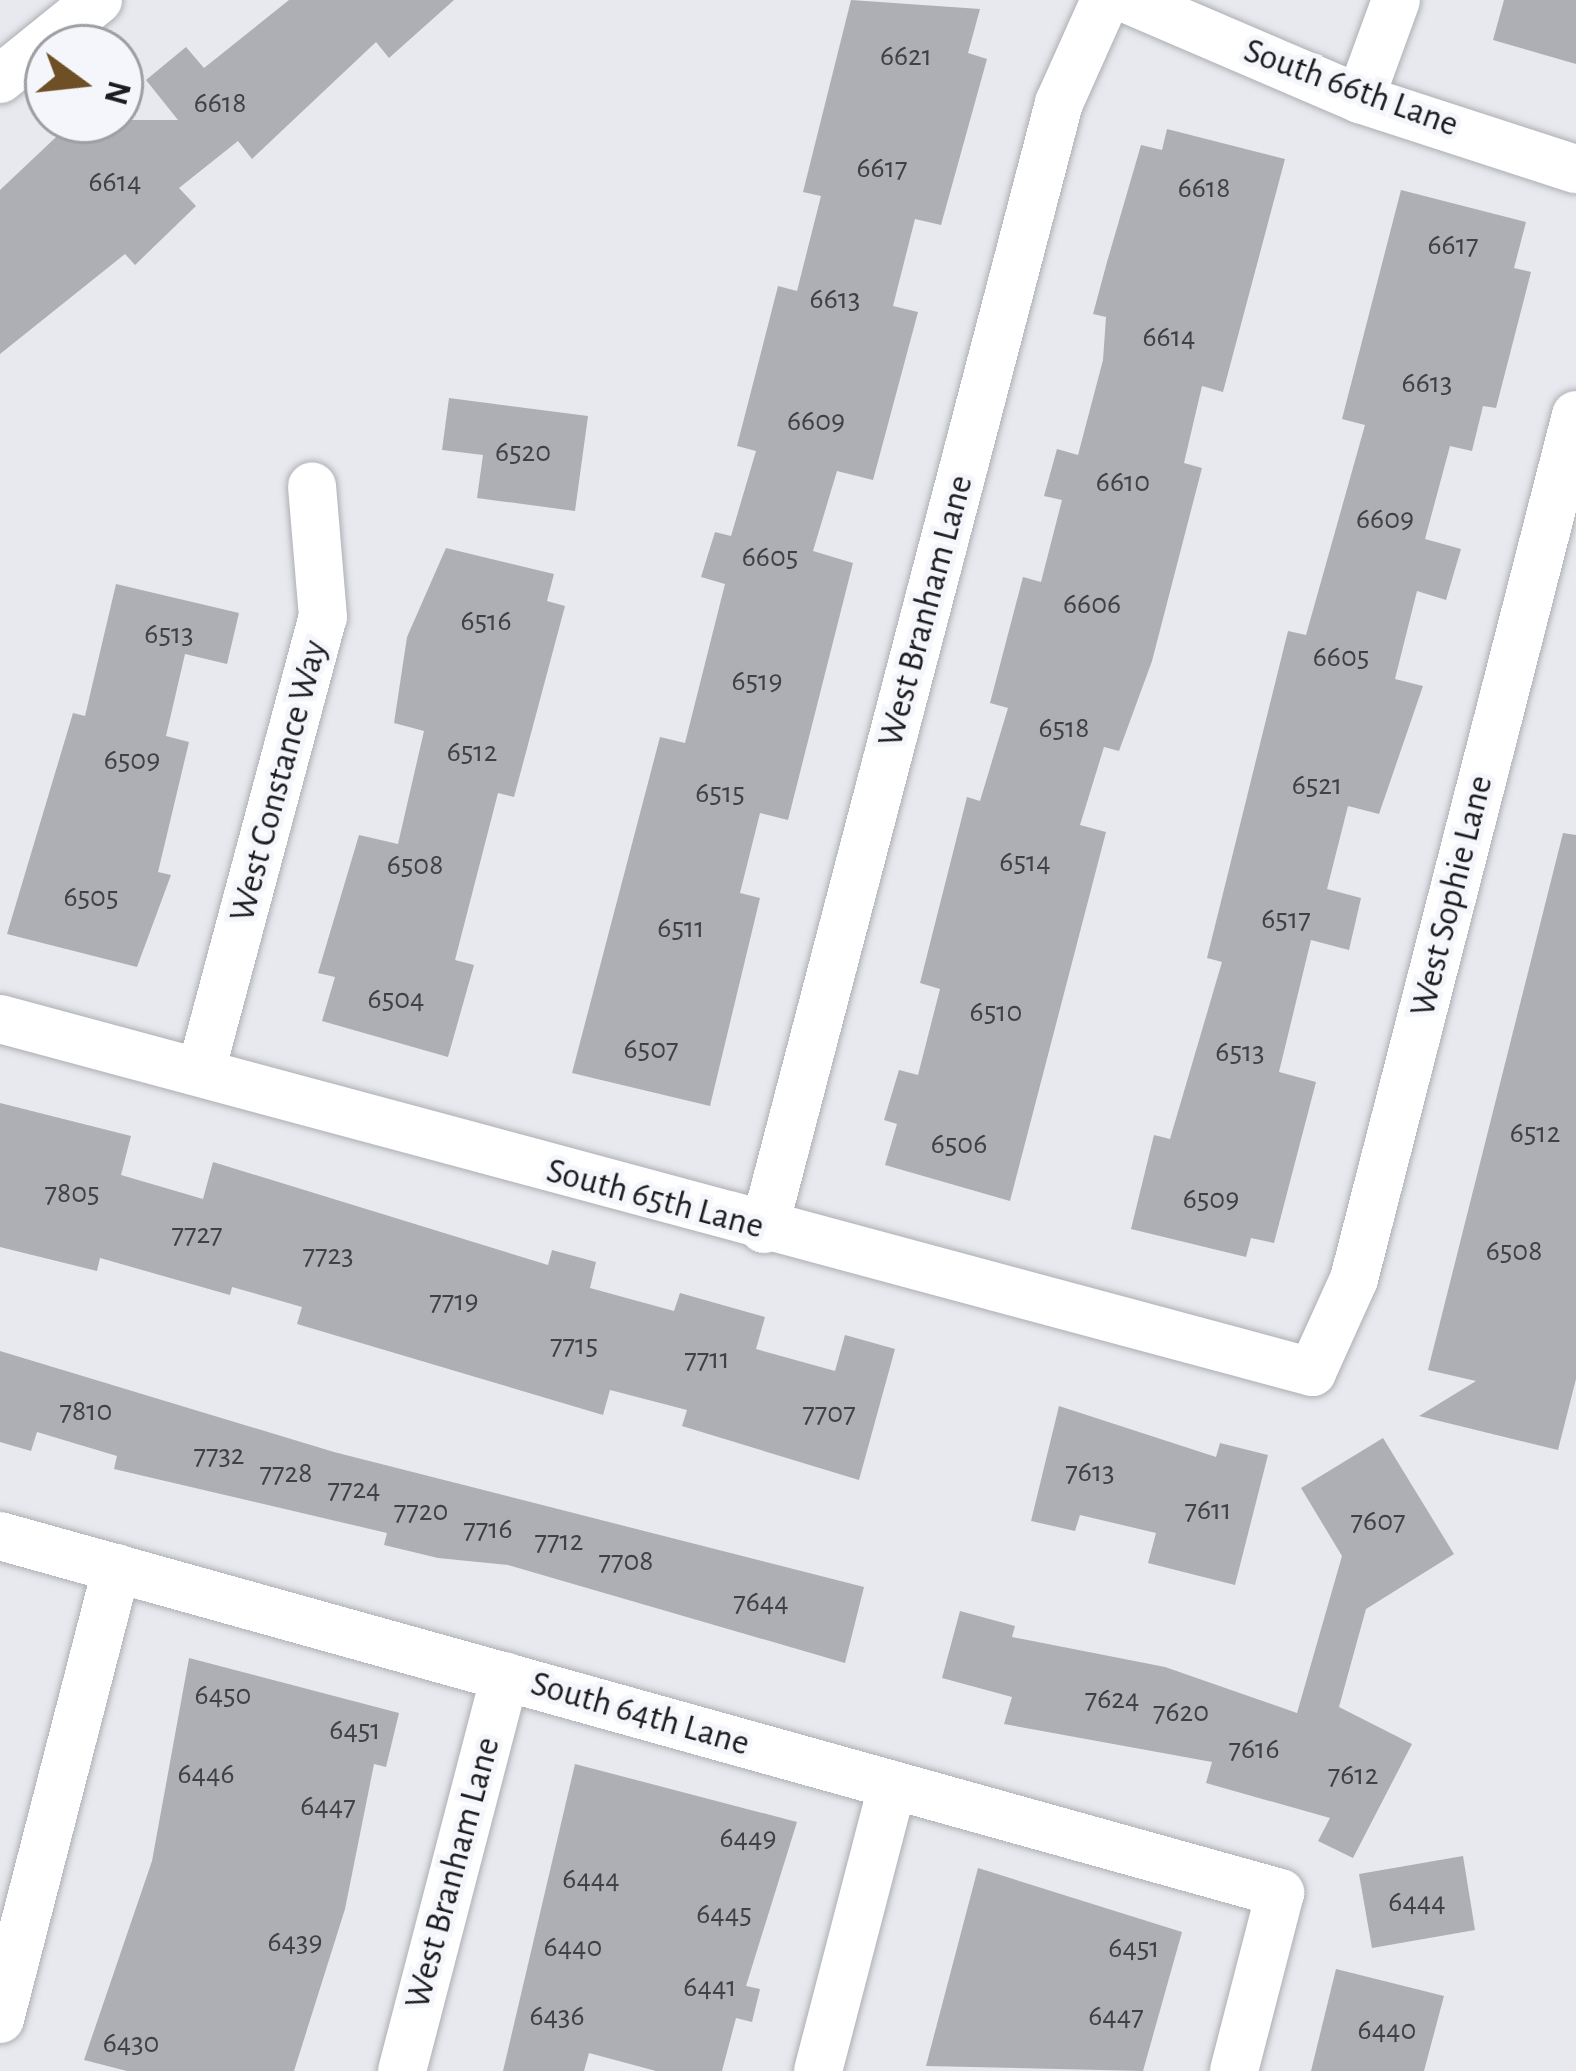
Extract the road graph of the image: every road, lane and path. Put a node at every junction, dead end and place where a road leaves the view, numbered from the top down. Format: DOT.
graph roads {
  1 [pos="98,0"];
  2 [pos="1105,0"];
  3 [pos="1130,0"];
  4 [pos="1396,0"];
  5 [pos="0,79"];
  6 [pos="1360,99"];
  7 [pos="1576,169"];
  8 [pos="1576,415"];
  9 [pos="312,486"];
  10 [pos="0,1019"];
  11 [pos="201,1071"];
  12 [pos="764,1228"];
  13 [pos="1312,1372"];
  14 [pos="0,1536"];
  15 [pos="117,1568"];
  16 [pos="505,1676"];
  17 [pos="892,1786"];
  18 [pos="0,2019"];
  19 [pos="402,2071"];
  20 [pos="818,2071"];
  21 [pos="1234,2071"];
  1 -- 5 [label="street"];
  2 -- 12 [label="street, West Branham Lane"];
  3 -- 6 [label="street, South 66th Lane"];
  4 -- 6 [label="street"];
  6 -- 7 [label="street, South 66th Lane"];
  8 -- 13 [label="street, West Sophie Lane"];
  9 -- 11 [label="street, West Constance Way"];
  10 -- 11 [label="street, South 65th Lane"];
  11 -- 12 [label="street, South 65th Lane"];
  12 -- 13 [label="street, South 65th Lane"];
  14 -- 15 [label="street, South 64th Lane"];
  15 -- 16 [label="street, South 64th Lane"];
  15 -- 18 [label="street"];
  16 -- 17 [label="street, South 64th Lane"];
  16 -- 19 [label="street, West Branham Lane"];
  17 -- 20 [label="street"];
  17 -- 21 [label="street, South 64th Lane"];
}
